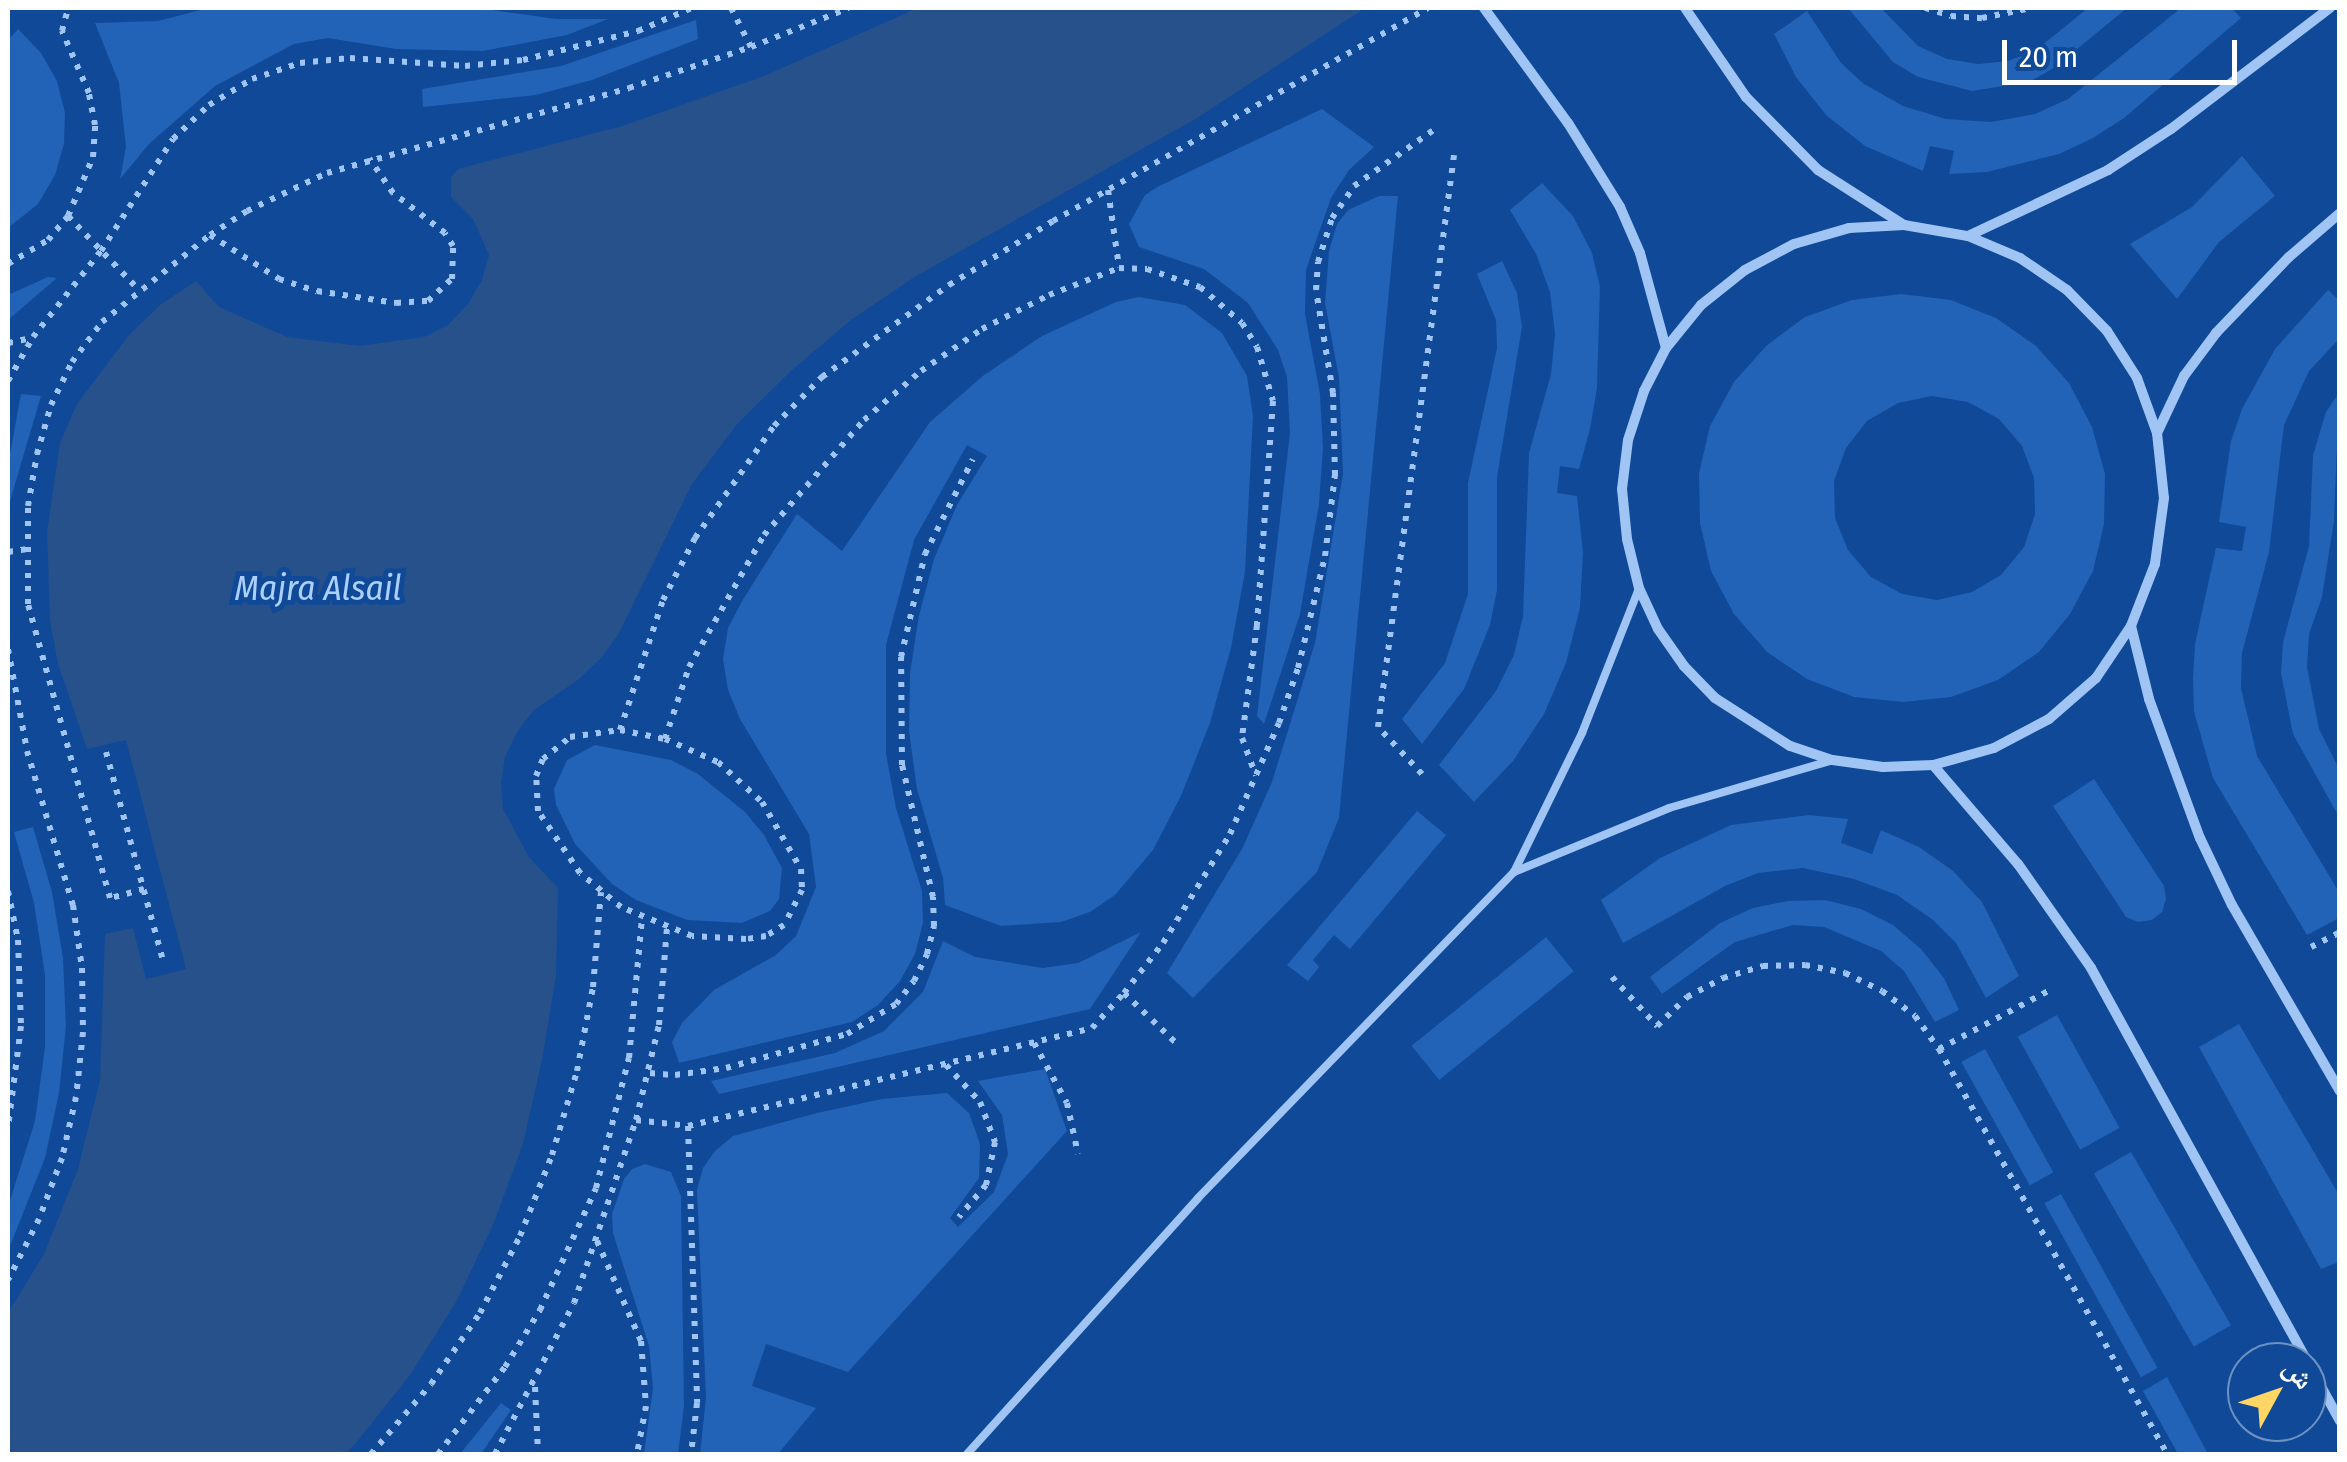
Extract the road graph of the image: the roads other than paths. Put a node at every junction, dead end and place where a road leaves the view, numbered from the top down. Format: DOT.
graph roads {
  1 [pos="1484,8"];
  2 [pos="1685,8"];
  3 [pos="2330,8"];
  4 [pos="2340,213"];
  5 [pos="1904,225"];
  6 [pos="1968,236"];
  7 [pos="1666,348"];
  8 [pos="2156,432"];
  9 [pos="1639,588"];
  10 [pos="2131,626"];
  11 [pos="1832,760"];
  12 [pos="1933,765"];
  13 [pos="1514,872"];
  14 [pos="2340,1091"];
  15 [pos="2340,1421"];
  16 [pos="967,1454"];
  1 -- 7 [label="street"];
  2 -- 5 [label="street"];
  3 -- 6 [label="street"];
  4 -- 8 [label="street"];
  5 -- 6 [label="street"];
  5 -- 7 [label="street"];
  6 -- 8 [label="street"];
  7 -- 9 [label="street"];
  8 -- 10 [label="street"];
  9 -- 11 [label="street"];
  9 -- 13 [label="lane"];
  10 -- 12 [label="street"];
  10 -- 14 [label="street"];
  11 -- 12 [label="street"];
  11 -- 13 [label="lane"];
  12 -- 15 [label="street"];
  13 -- 16 [label="lane"];
}
